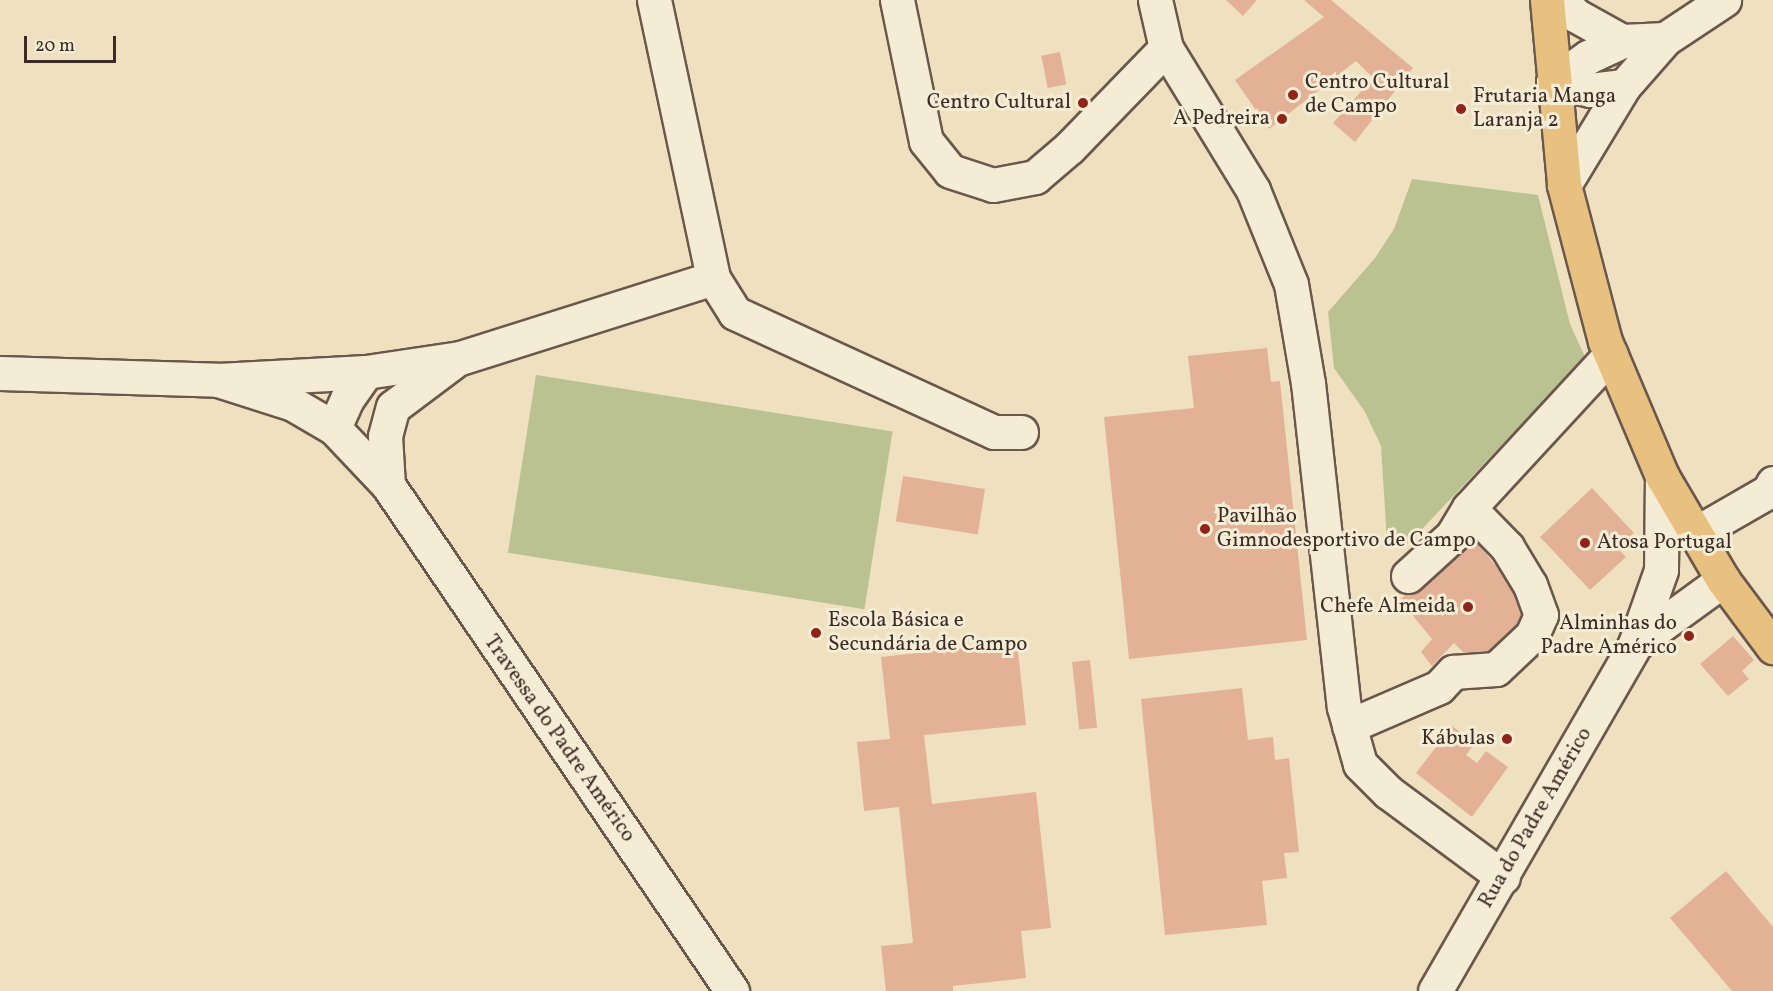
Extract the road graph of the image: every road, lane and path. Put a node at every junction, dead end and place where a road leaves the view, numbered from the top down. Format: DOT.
graph roads {
  1 [pos="654,0"];
  2 [pos="897,0"];
  3 [pos="1155,0"];
  4 [pos="1547,0"];
  5 [pos="1562,0"];
  6 [pos="1724,0"];
  7 [pos="1665,39"];
  8 [pos="1622,41"];
  9 [pos="1166,48"];
  10 [pos="1553,82"];
  11 [pos="1624,86"];
  12 [pos="1564,185"];
  13 [pos="714,278"];
  14 [pos="1611,354"];
  15 [pos="460,358"];
  16 [pos="366,372"];
  17 [pos="0,373"];
  18 [pos="218,380"];
  19 [pos="393,407"];
  20 [pos="334,428"];
  21 [pos="1021,432"];
  22 [pos="1662,476"];
  23 [pos="1773,483"];
  24 [pos="388,485"];
  25 [pos="1469,508"];
  26 [pos="1709,555"];
  27 [pos="1661,570"];
  28 [pos="1407,576"];
  29 [pos="1635,644"];
  30 [pos="1773,647"];
  31 [pos="1349,726"];
  32 [pos="1503,877"];
  33 [pos="732,991"];
  34 [pos="1435,991"];
  1 -- 13 [label="street"];
  2 -- 9 [label="street"];
  3 -- 9 [label="street"];
  4 -- 10 [label="main road"];
  5 -- 8 [label="street"];
  6 -- 7 [label="street"];
  7 -- 8 [label="street"];
  7 -- 11 [label="street"];
  8 -- 10 [label="street"];
  9 -- 31 [label="street"];
  10 -- 11 [label="street"];
  10 -- 12 [label="main road"];
  11 -- 12 [label="street"];
  12 -- 14 [label="main road"];
  13 -- 15 [label="street, Travessa do Padre Américo"];
  13 -- 21 [label="street"];
  14 -- 22 [label="main road"];
  14 -- 25 [label="street"];
  15 -- 16 [label="street, Travessa do Padre Américo"];
  15 -- 19 [label="street, Travessa do Padre Américo"];
  16 -- 18 [label="street, Travessa do Padre Américo"];
  16 -- 20 [label="street"];
  17 -- 18 [label="street, Travessa do Padre Américo"];
  18 -- 20 [label="street, Travessa do Padre Américo"];
  19 -- 20 [label="street, Travessa do Padre Américo"];
  19 -- 24 [label="street"];
  20 -- 24 [label="street, Travessa do Padre Américo"];
  22 -- 26 [label="main road"];
  22 -- 27 [label="street, Rua do Padre Américo"];
  23 -- 26 [label="street"];
  24 -- 33 [label="street, Travessa do Padre Américo"];
  25 -- 28 [label="street"];
  25 -- 31 [label="street"];
  26 -- 27 [label="street"];
  26 -- 29 [label="street, Rua do Padre Américo"];
  26 -- 30 [label="main road"];
  27 -- 29 [label="street, Rua do Padre Américo"];
  29 -- 32 [label="street, Rua do Padre Américo"];
  31 -- 32 [label="street"];
  32 -- 34 [label="street, Rua do Padre Américo"];
}
